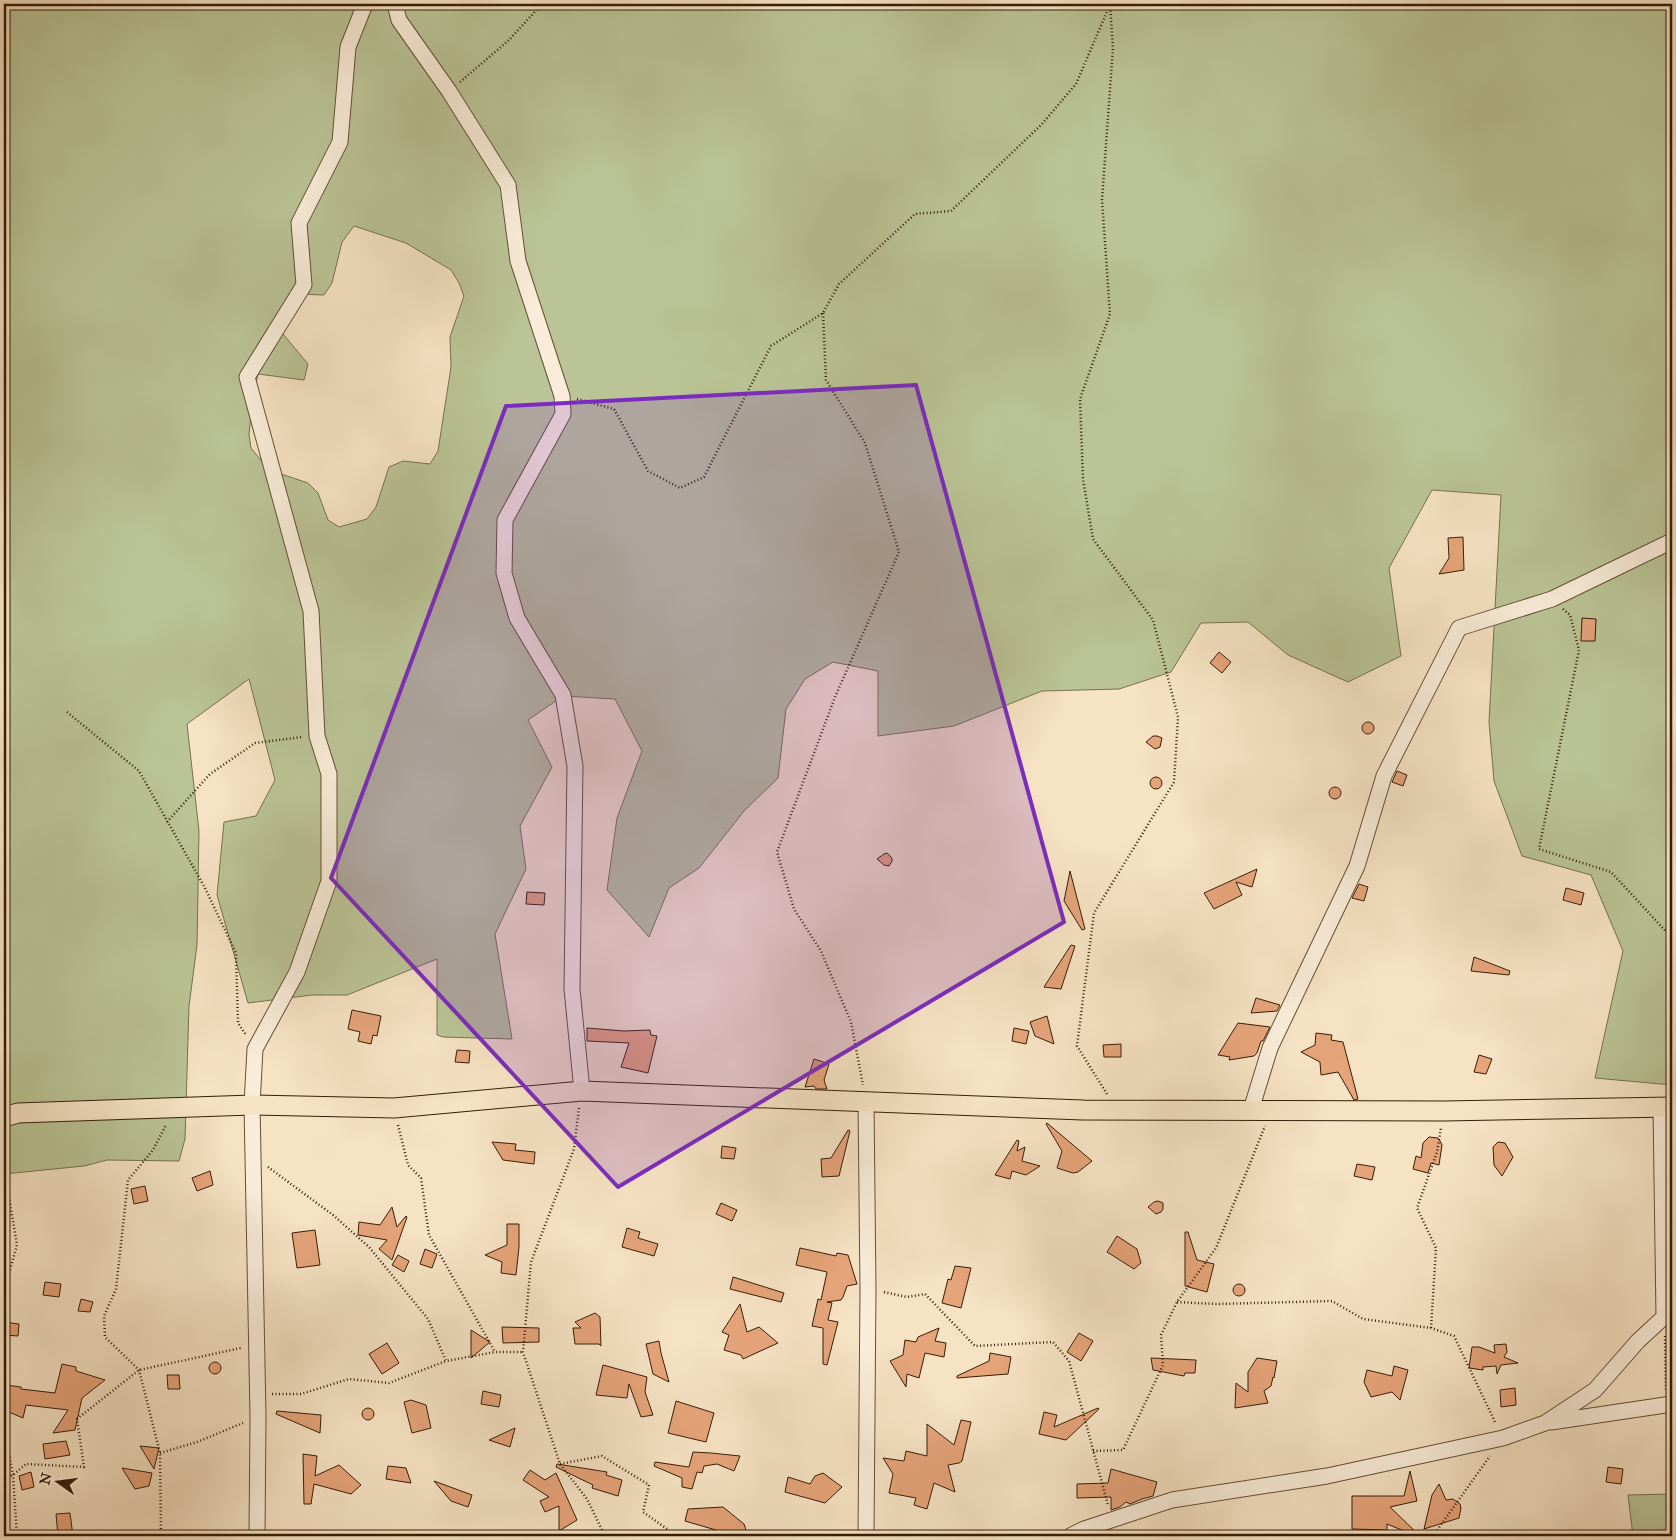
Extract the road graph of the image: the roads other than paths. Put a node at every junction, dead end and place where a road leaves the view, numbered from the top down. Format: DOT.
graph roads {
  1 [pos="365,4"];
  2 [pos="394,4"];
  3 [pos="1672,541"];
  4 [pos="582,1091"];
  5 [pos="866,1101"];
  6 [pos="252,1105"];
  7 [pos="1666,1108"];
  8 [pos="1251,1110"];
  9 [pos="4,1117"];
  10 [pos="1670,1404"];
  11 [pos="1545,1423"];
  12 [pos="257,1536"];
  13 [pos="866,1536"];
  14 [pos="1070,1536"];
  1 -- 6 [label="street"];
  2 -- 4 [label="street"];
  3 -- 8 [label="street"];
  4 -- 5 [label="main road"];
  4 -- 6 [label="main road"];
  5 -- 8 [label="main road"];
  5 -- 13 [label="street"];
  6 -- 9 [label="main road"];
  6 -- 12 [label="street"];
  7 -- 8 [label="main road"];
  7 -- 11 [label="street"];
  10 -- 11 [label="street"];
  11 -- 14 [label="street"];
}
